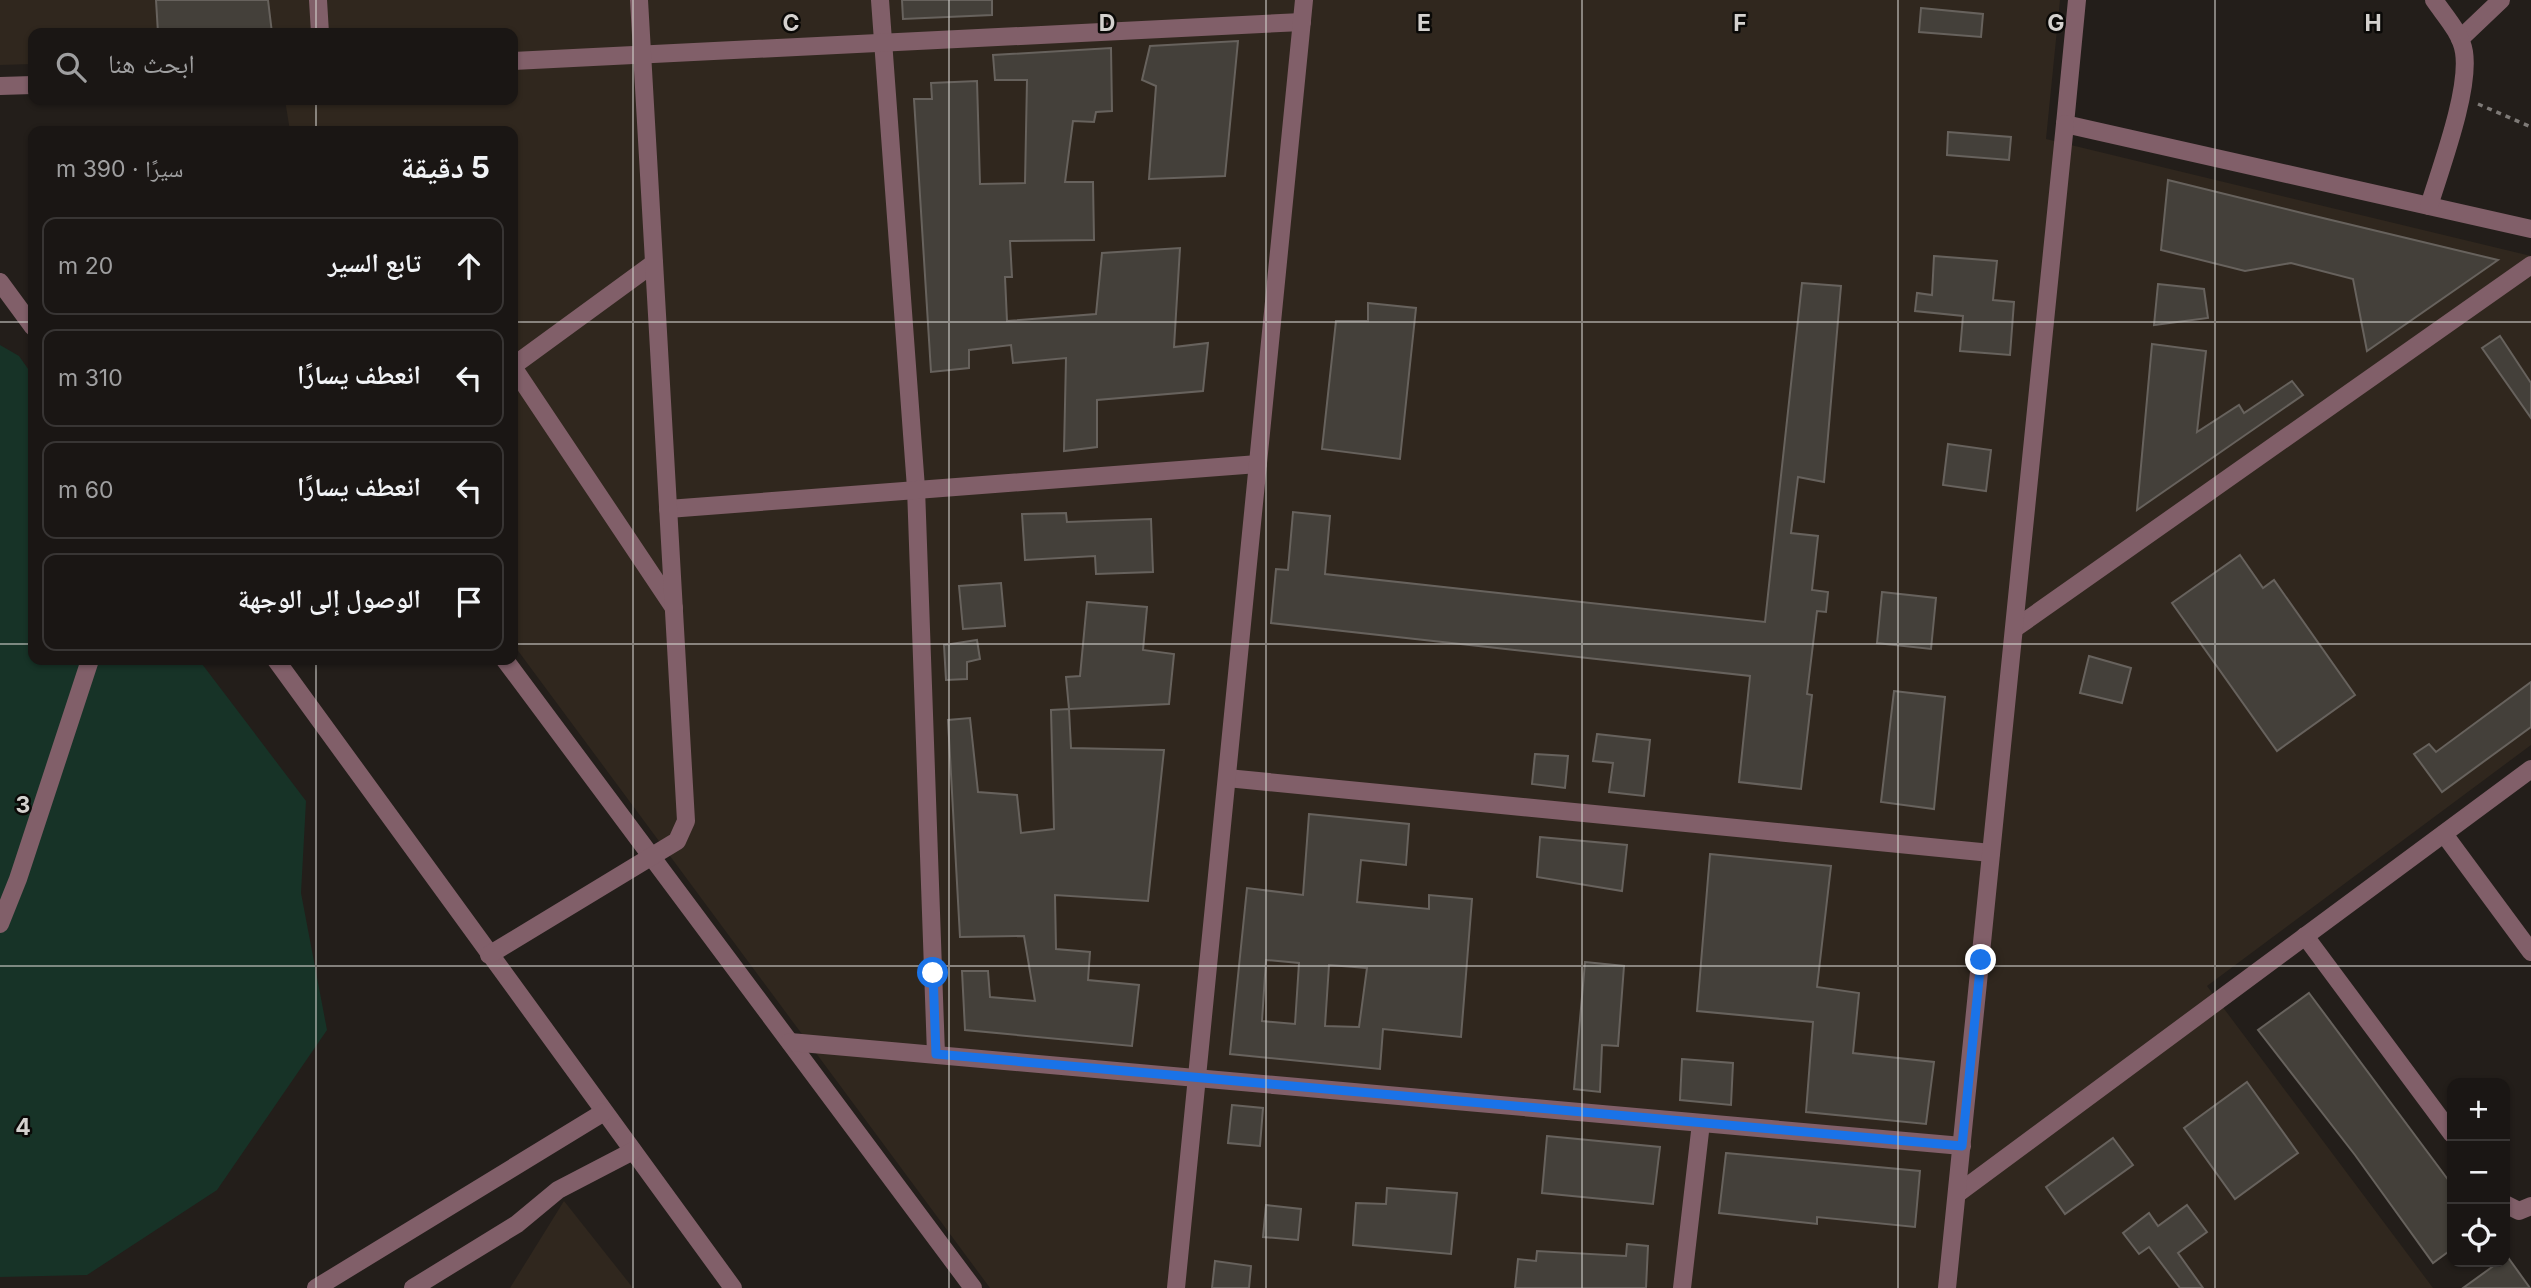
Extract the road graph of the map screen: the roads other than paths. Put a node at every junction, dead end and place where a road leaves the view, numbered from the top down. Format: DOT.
graph roads {
  1 [pos="318,0"];
  2 [pos="639,0"];
  3 [pos="880,0"];
  4 [pos="1304,0"];
  5 [pos="2077,0"];
  6 [pos="2434,0"];
  7 [pos="2501,0"];
  8 [pos="1302,22"];
  9 [pos="320,28"];
  10 [pos="2460,39"];
  11 [pos="882,43"];
  12 [pos="642,55"];
  13 [pos="518,61"];
  14 [pos="28,85"];
  15 [pos="0,86"];
  16 [pos="2065,124"];
  17 [pos="2430,206"];
  18 [pos="2531,229"];
  19 [pos="654,263"];
  20 [pos="2531,265"];
  21 [pos="0,282"];
  22 [pos="28,320"];
  23 [pos="518,362"];
  24 [pos="518,374"];
  25 [pos="1258,464"];
  26 [pos="916,488"];
  27 [pos="668,509"];
  28 [pos="674,608"];
  29 [pos="2014,629"];
  30 [pos="88,665"];
  31 [pos="279,665"];
  32 [pos="509,665"];
  33 [pos="2531,769"];
  34 [pos="1227,778"];
  35 [pos="2444,834"];
  36 [pos="1991,853"];
  37 [pos="652,857"];
  38 [pos="0,924"];
  39 [pos="2305,936"];
  40 [pos="2531,952"];
  41 [pos="489,955"];
  42 [pos="790,1042"];
  43 [pos="936,1054"];
  44 [pos="1197,1077"];
  45 [pos="604,1112"];
  46 [pos="1701,1123"];
  47 [pos="2447,1127"];
  48 [pos="1962,1146"];
  49 [pos="633,1151"];
  50 [pos="1957,1194"];
  51 [pos="2518,1207"];
  52 [pos="2531,1228"];
  53 [pos="317,1288"];
  54 [pos="413,1288"];
  55 [pos="733,1288"];
  56 [pos="973,1288"];
  57 [pos="1176,1288"];
  58 [pos="1682,1288"];
  59 [pos="1947,1288"];
  1 -- 9 [label="street"];
  2 -- 12 [label="street"];
  3 -- 11 [label="street"];
  4 -- 8 [label="street"];
  5 -- 16 [label="street"];
  6 -- 10 [label="street"];
  7 -- 10 [label="street"];
  8 -- 11 [label="street"];
  8 -- 25 [label="street"];
  10 -- 17 [label="street"];
  11 -- 12 [label="street"];
  11 -- 26 [label="street"];
  12 -- 13 [label="street"];
  12 -- 19 [label="street"];
  14 -- 15 [label="street"];
  16 -- 17 [label="street"];
  16 -- 29 [label="street"];
  17 -- 18 [label="street"];
  19 -- 23 [label="street"];
  19 -- 27 [label="street"];
  20 -- 29 [label="street"];
  21 -- 22 [label="street"];
  24 -- 28 [label="street"];
  25 -- 26 [label="street"];
  25 -- 34 [label="street"];
  26 -- 27 [label="street"];
  26 -- 43 [label="street"];
  27 -- 28 [label="street"];
  28 -- 37 [label="street"];
  29 -- 36 [label="street"];
  30 -- 38 [label="street"];
  31 -- 41 [label="street"];
  32 -- 37 [label="street"];
  33 -- 35 [label="street"];
  34 -- 36 [label="street"];
  34 -- 44 [label="street"];
  35 -- 39 [label="street"];
  35 -- 40 [label="street"];
  36 -- 48 [label="street"];
  37 -- 41 [label="street"];
  37 -- 42 [label="street"];
  39 -- 47 [label="street"];
  39 -- 50 [label="street"];
  41 -- 45 [label="street"];
  42 -- 43 [label="street"];
  42 -- 56 [label="street"];
  43 -- 44 [label="street"];
  44 -- 46 [label="street"];
  44 -- 57 [label="street"];
  45 -- 49 [label="street"];
  45 -- 53 [label="street"];
  46 -- 48 [label="street"];
  46 -- 58 [label="street"];
  48 -- 50 [label="street"];
  49 -- 54 [label="street"];
  49 -- 55 [label="street"];
  50 -- 59 [label="street"];
  51 -- 52 [label="street"];
}
